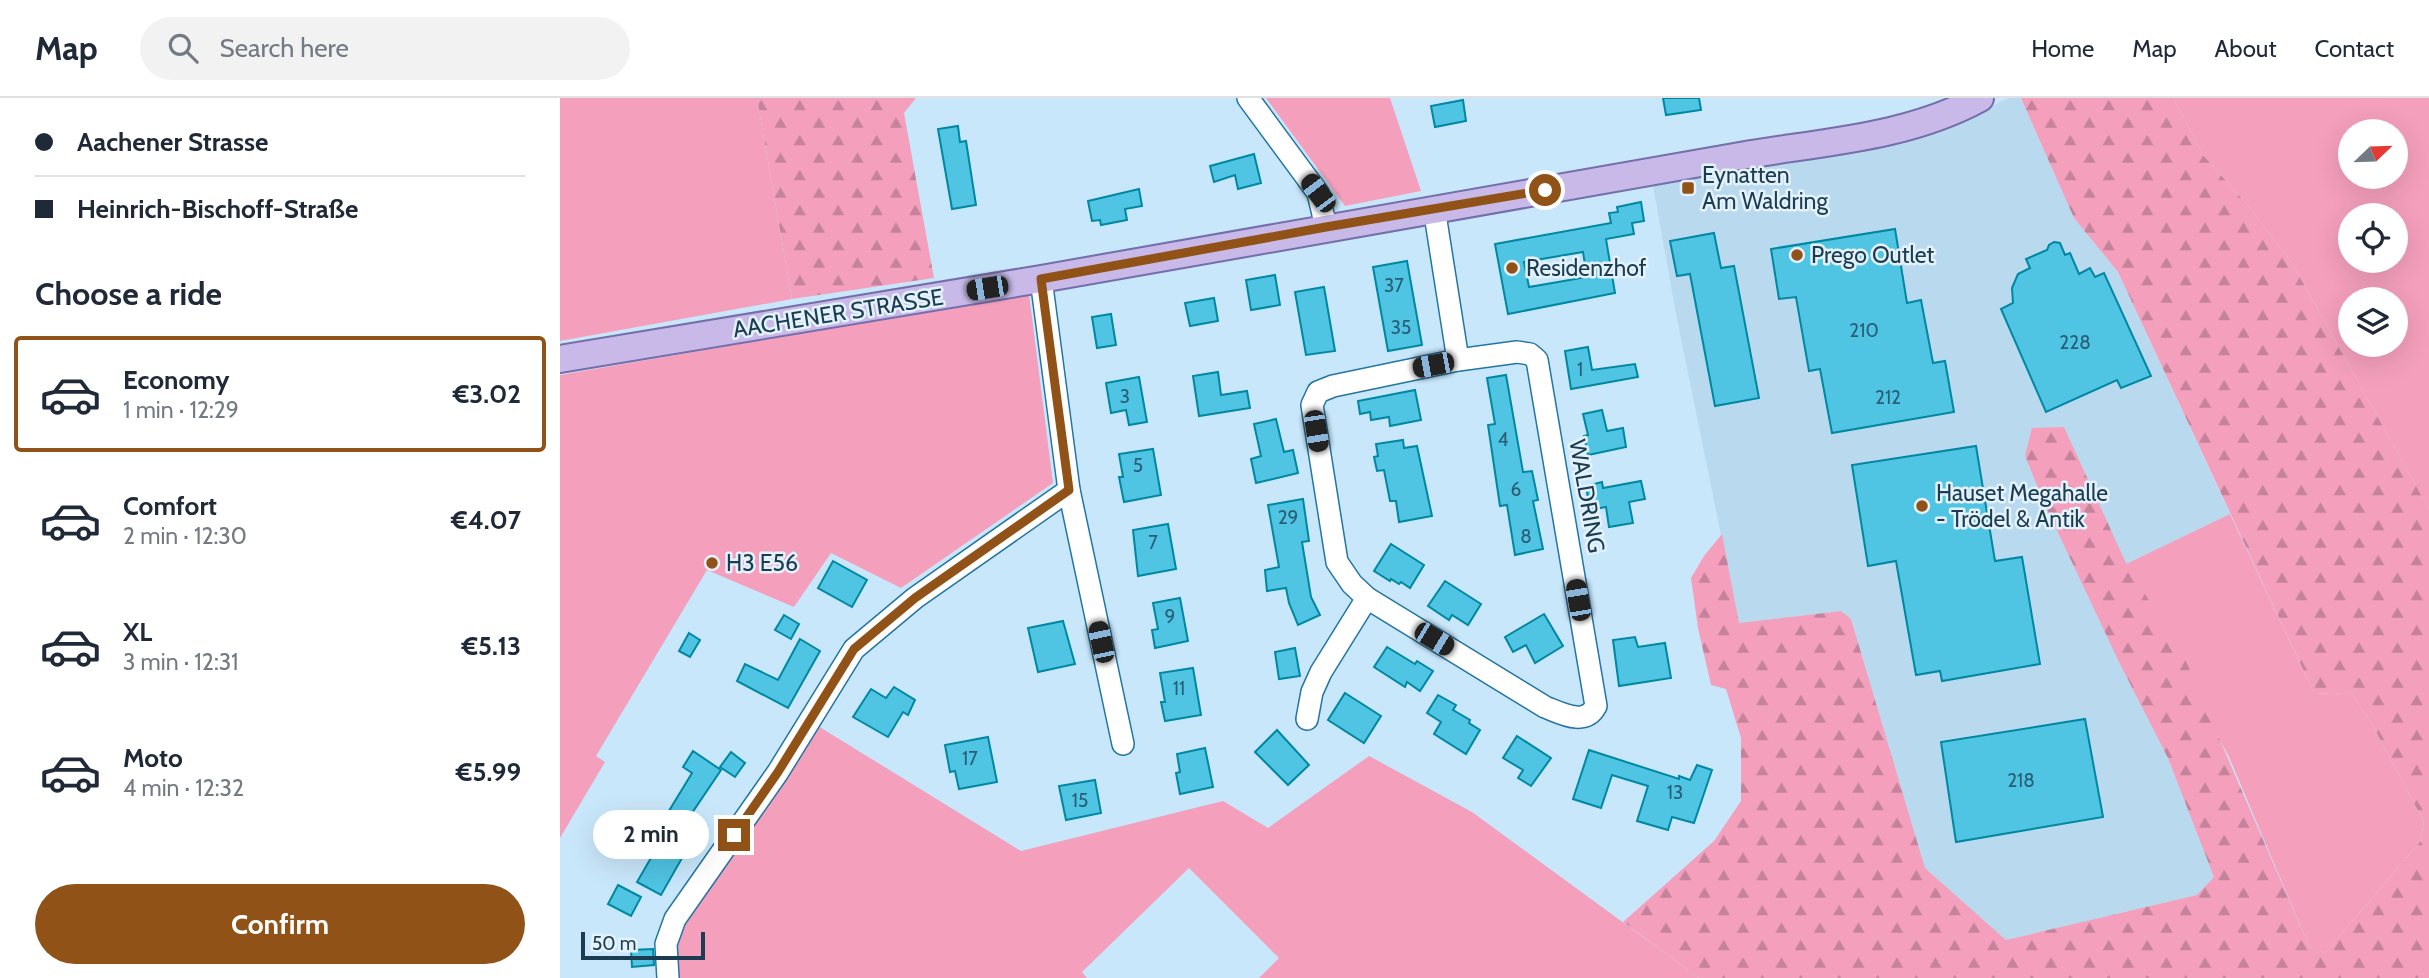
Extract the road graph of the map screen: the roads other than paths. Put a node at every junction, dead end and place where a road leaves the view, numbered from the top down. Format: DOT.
graph roads {
  1 [pos="1248,98"];
  2 [pos="1980,98"];
  3 [pos="1434,208"];
  4 [pos="1326,227"];
  5 [pos="1041,279"];
  6 [pos="560,359"];
  7 [pos="1458,360"];
  8 [pos="1069,490"];
  9 [pos="1367,598"];
  10 [pos="1307,719"];
  11 [pos="1123,744"];
  12 [pos="668,978"];
  1 -- 4 [label="street"];
  2 -- 3 [label="main road, AACHENER STRASSE"];
  3 -- 4 [label="main road, AACHENER STRASSE"];
  3 -- 7 [label="street"];
  4 -- 5 [label="main road, AACHENER STRASSE"];
  5 -- 6 [label="main road, AACHENER STRASSE"];
  5 -- 8 [label="street"];
  7 -- 9 [label="street, WALDRING"];
  7 -- 9 [label="street, WALDRING"];
  8 -- 11 [label="street"];
  8 -- 12 [label="street"];
  9 -- 10 [label="street"];
}
